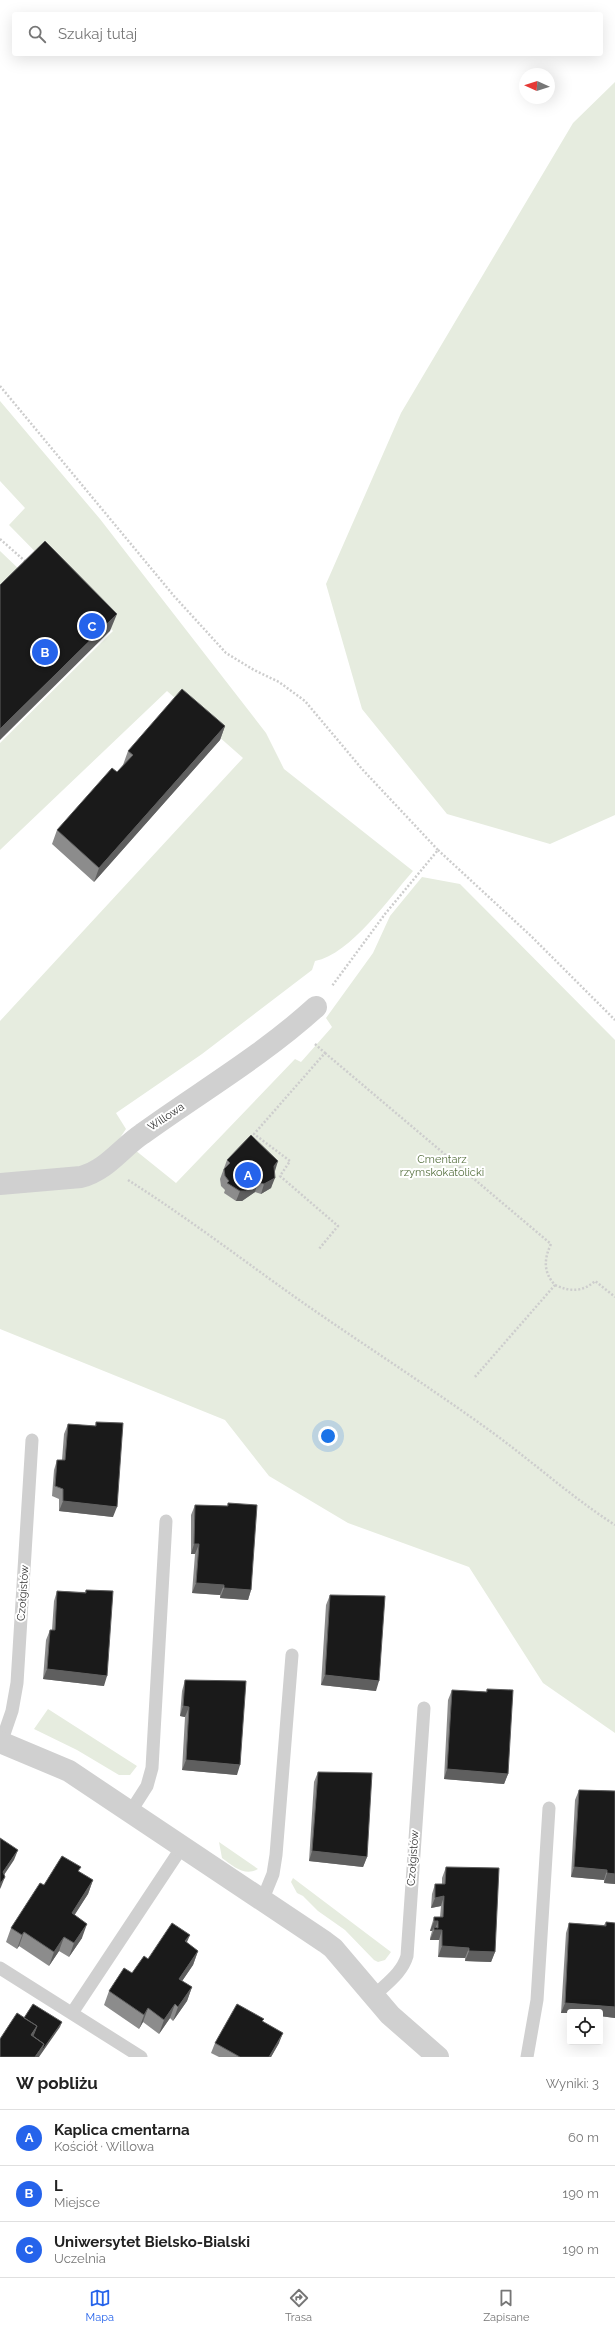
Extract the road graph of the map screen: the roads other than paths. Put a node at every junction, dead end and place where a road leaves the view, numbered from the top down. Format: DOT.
graph roads {
  1 [pos="316,1007"];
  2 [pos="0,1184"];
  3 [pos="32,1440"];
  4 [pos="166,1522"];
  5 [pos="292,1655"];
  6 [pos="424,1708"];
  7 [pos="0,1742"];
  8 [pos="549,1808"];
  9 [pos="131,1811"];
  10 [pos="182,1847"];
  11 [pos="262,1901"];
  12 [pos="0,1968"];
  13 [pos="374,1995"];
  14 [pos="72,2013"];
  15 [pos="141,2057"];
  16 [pos="438,2057"];
  17 [pos="527,2057"];
  1 -- 2 [label="street, Willowa"];
  3 -- 7 [label="lane, Czołgistów"];
  4 -- 9 [label="lane"];
  5 -- 11 [label="lane"];
  6 -- 13 [label="lane, Czołgistów"];
  7 -- 9 [label="street, Czołgistów"];
  8 -- 17 [label="lane"];
  9 -- 10 [label="street, Czołgistów"];
  10 -- 11 [label="street, Czołgistów"];
  10 -- 14 [label="lane"];
  11 -- 13 [label="street, Czołgistów"];
  12 -- 14 [label="lane"];
  13 -- 16 [label="street, Czołgistów"];
  14 -- 15 [label="lane"];
}
